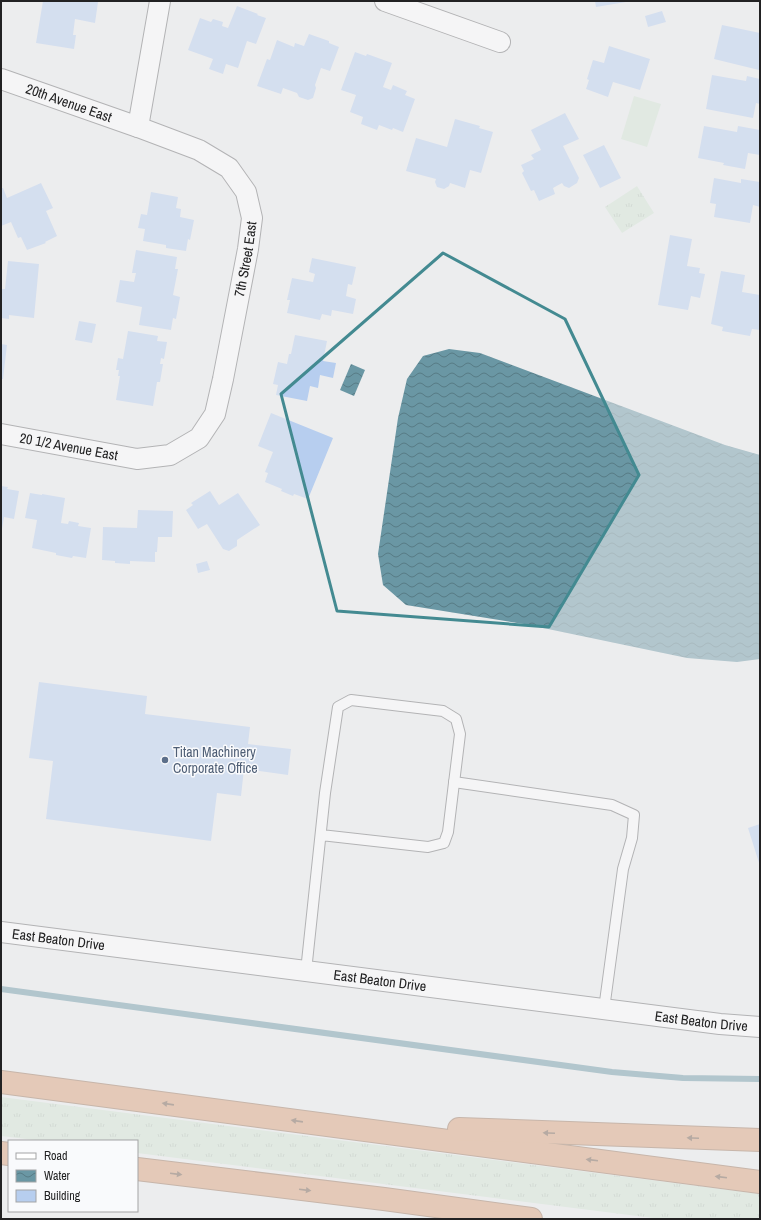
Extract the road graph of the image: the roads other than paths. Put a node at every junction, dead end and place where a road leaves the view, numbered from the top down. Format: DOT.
graph roads {
  1 [pos="160,1"];
  2 [pos="385,1"];
  3 [pos="500,42"];
  4 [pos="1,78"];
  5 [pos="138,127"];
  6 [pos="1,434"];
  7 [pos="137,459"];
  8 [pos="454,782"];
  9 [pos="321,835"];
  10 [pos="1,932"];
  11 [pos="306,971"];
  12 [pos="604,1009"];
  13 [pos="760,1027"];
  14 [pos="1,1082"];
  15 [pos="327,1125"];
  16 [pos="760,1140"];
  17 [pos="138,1169"];
  18 [pos="760,1182"];
  19 [pos="384,1199"];
  20 [pos="476,1219"];
  21 [pos="530,1219"];
  1 -- 5 [label="street"];
  2 -- 3 [label="street"];
  4 -- 5 [label="street, 20th Avenue East"];
  5 -- 7 [label="street, 7th Street East"];
  6 -- 7 [label="street, 20 1/2 Avenue East"];
  8 -- 9 [label="lane"];
  8 -- 9 [label="lane"];
  8 -- 12 [label="lane"];
  9 -- 11 [label="lane"];
  10 -- 11 [label="street, East Beaton Drive"];
  11 -- 12 [label="street, East Beaton Drive"];
  12 -- 13 [label="street, East Beaton Drive"];
  15 -- 14 [label="highway, one-way"];
  16 -- 15 [label="highway, one-way"];
  18 -- 15 [label="highway, one-way"];
  17 -- 19 [label="highway, one-way"];
  19 -- 20 [label="highway"];
  19 -- 21 [label="highway"];
}
